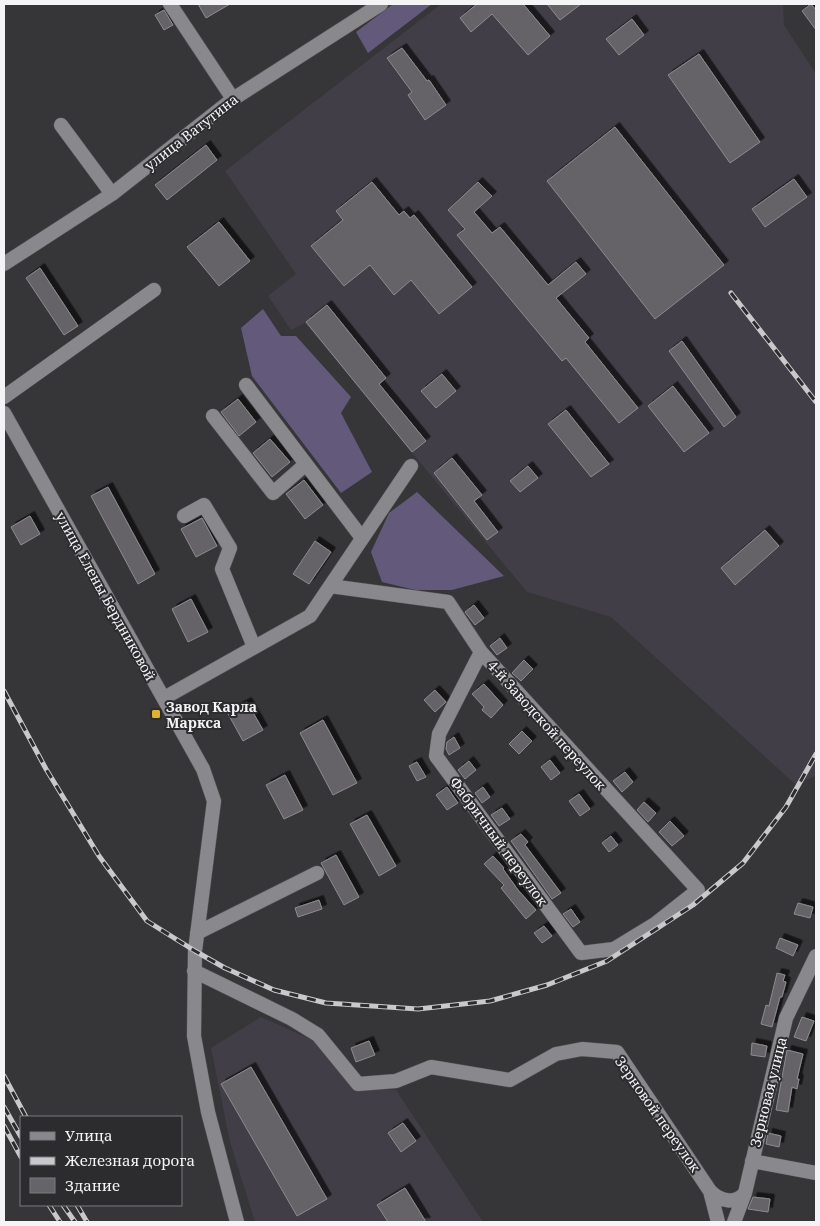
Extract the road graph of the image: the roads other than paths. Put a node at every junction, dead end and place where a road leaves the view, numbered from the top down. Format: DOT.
graph roads {
  1 [pos="170,4"];
  2 [pos="381,4"];
  3 [pos="233,99"];
  4 [pos="61,125"];
  5 [pos="112,194"];
  6 [pos="4,264"];
  7 [pos="154,290"];
  8 [pos="246,384"];
  9 [pos="4,397"];
  10 [pos="4,413"];
  11 [pos="213,416"];
  12 [pos="306,464"];
  13 [pos="411,466"];
  14 [pos="184,516"];
  15 [pos="362,538"];
  16 [pos="330,586"];
  17 [pos="254,647"];
  18 [pos="481,652"];
  19 [pos="164,698"];
  20 [pos="317,873"];
  21 [pos="654,924"];
  22 [pos="197,933"];
  23 [pos="816,956"];
  24 [pos="194,971"];
  25 [pos="752,1161"];
  26 [pos="816,1173"];
  27 [pos="710,1191"];
  28 [pos="745,1193"];
  29 [pos="237,1222"];
  30 [pos="718,1222"];
  31 [pos="734,1222"];
  1 -- 3 [label="street"];
  2 -- 3 [label="street, улица Ватутина"];
  3 -- 5 [label="street, улица Ватутина"];
  4 -- 5 [label="street"];
  5 -- 6 [label="street, улица Ватутина"];
  7 -- 9 [label="street"];
  8 -- 12 [label="street"];
  10 -- 19 [label="street, улица Елены Бердниковой"];
  11 -- 12 [label="street"];
  12 -- 15 [label="street"];
  13 -- 15 [label="street"];
  14 -- 17 [label="street"];
  15 -- 16 [label="street"];
  16 -- 17 [label="street"];
  16 -- 18 [label="street, 4-й Заводской переулок"];
  17 -- 19 [label="street"];
  18 -- 21 [label="street, 4-й Заводской переулок"];
  18 -- 21 [label="street, Фабричный переулок"];
  19 -- 22 [label="street, улица Елены Бердниковой"];
  20 -- 22 [label="street"];
  22 -- 24 [label="street, улица Елены Бердниковой"];
  23 -- 25 [label="street, Зерновая улица"];
  24 -- 27 [label="street, Зерновой переулок"];
  24 -- 29 [label="street, улица Елены Бердниковой"];
  25 -- 26 [label="street"];
  25 -- 28 [label="street, Зерновая улица"];
  27 -- 28 [label="street"];
  27 -- 30 [label="street, Зерновой переулок"];
  28 -- 31 [label="street, Зерновая улица"];
}
